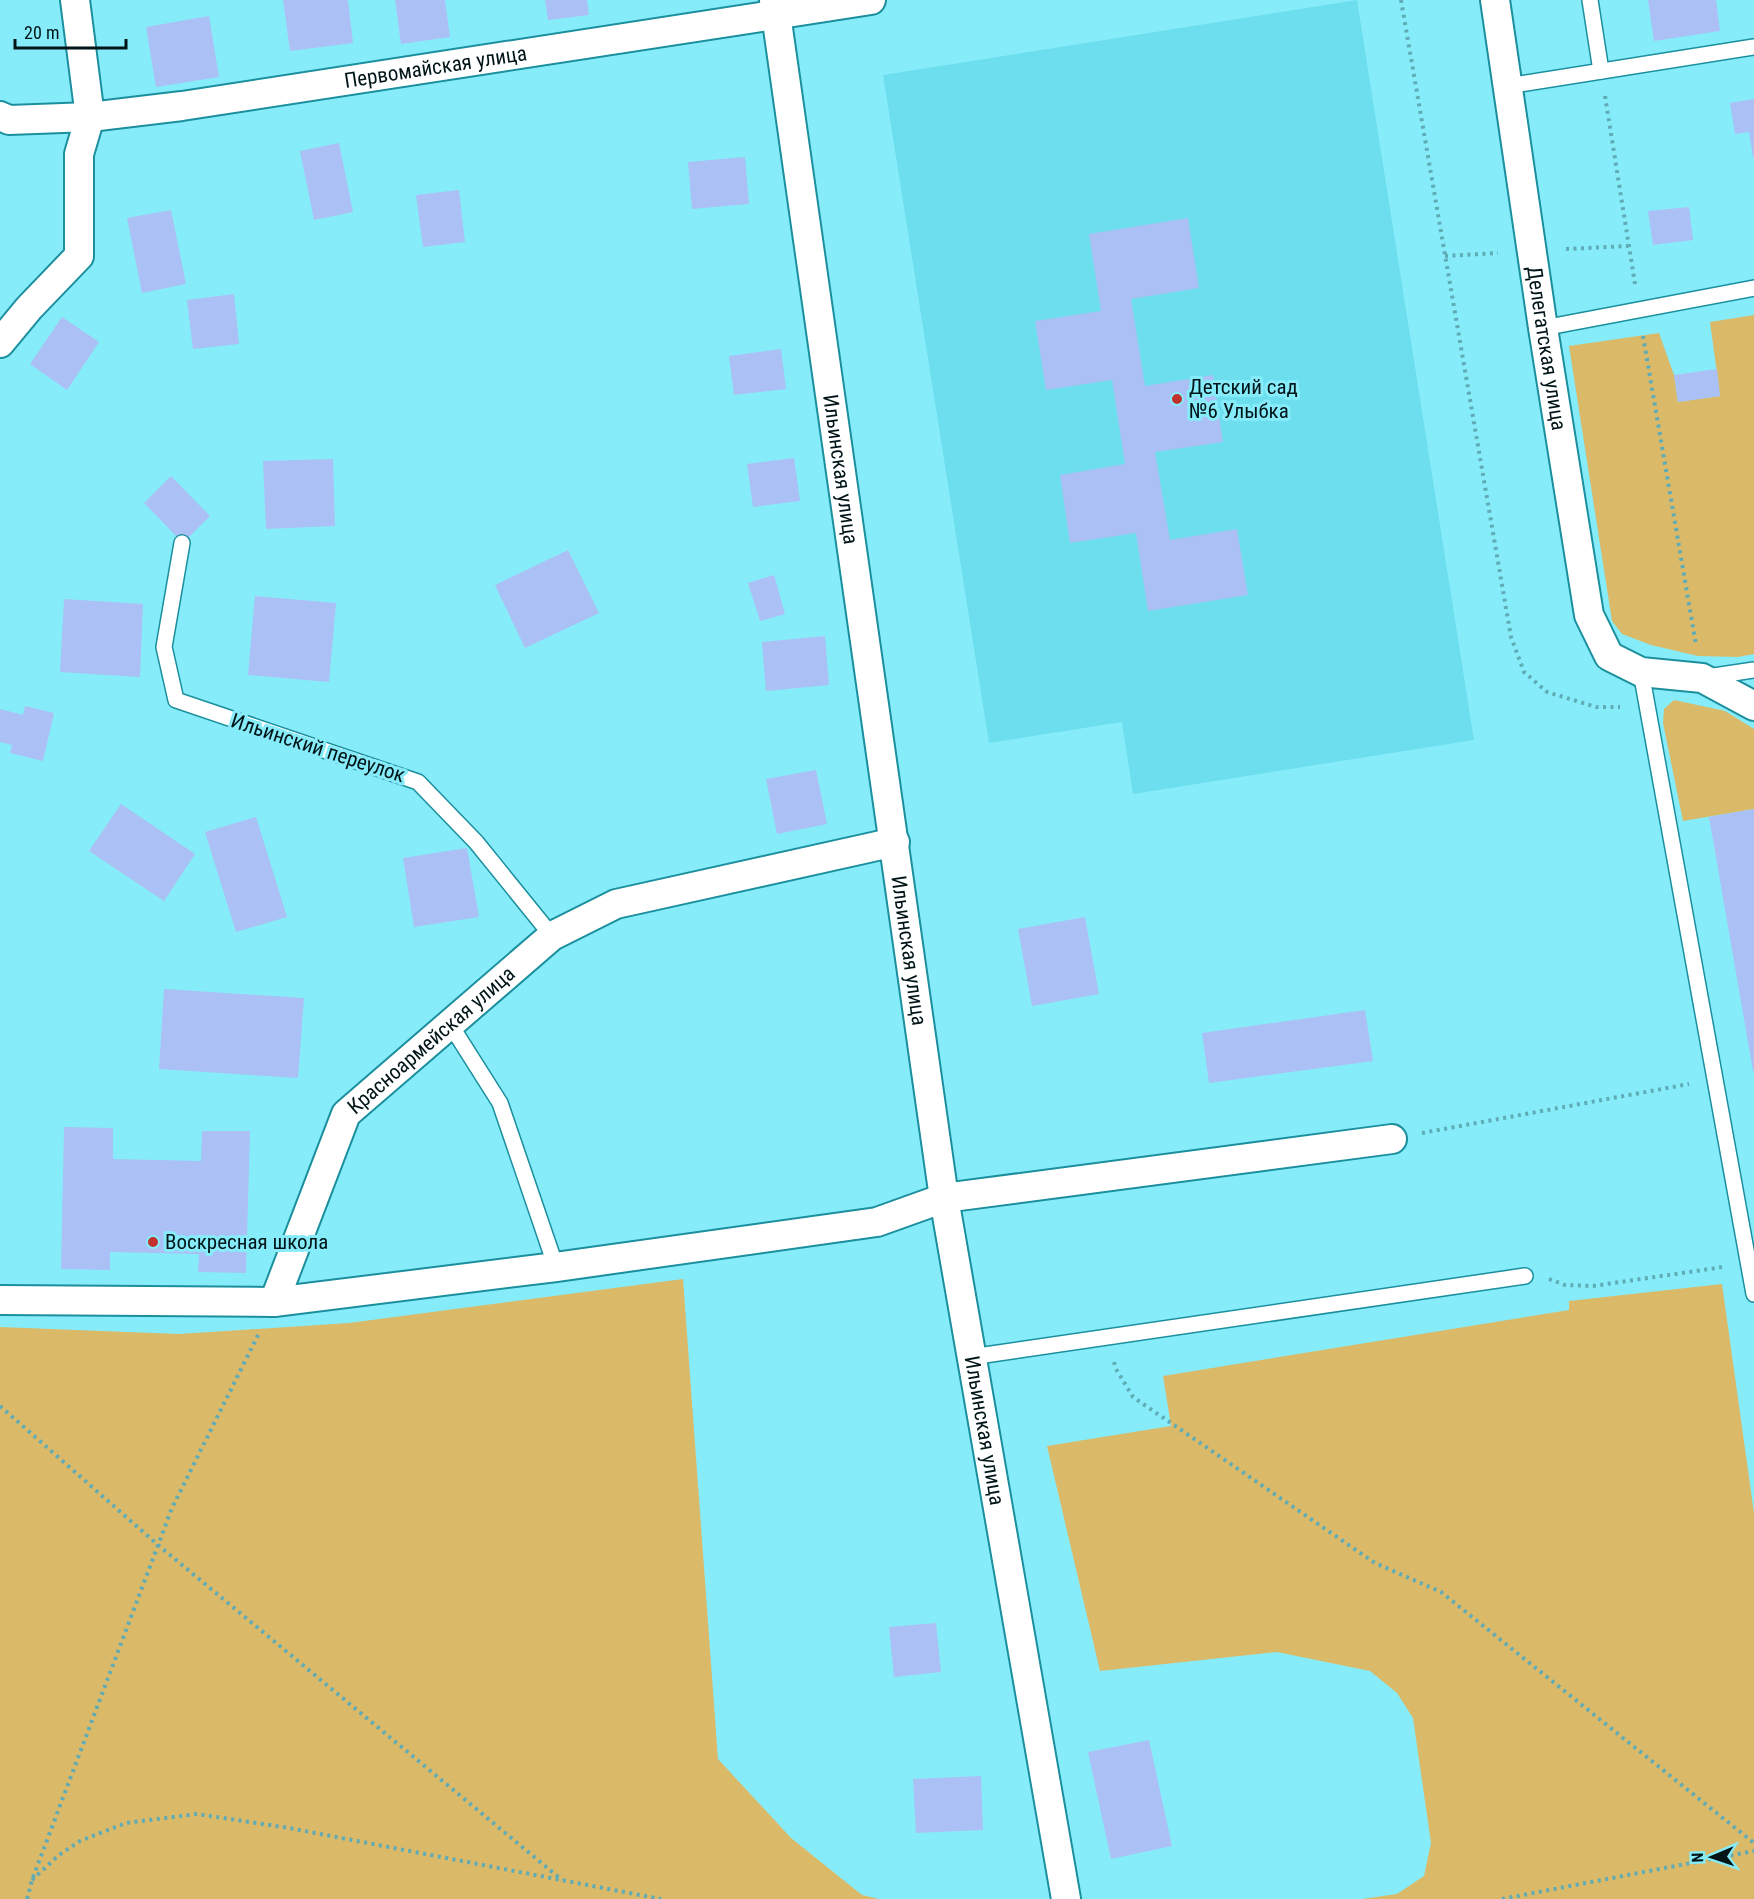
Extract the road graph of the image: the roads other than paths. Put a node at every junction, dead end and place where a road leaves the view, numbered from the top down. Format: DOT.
graph roads {
  1 [pos="75,0"];
  2 [pos="871,0"];
  3 [pos="1495,0"];
  4 [pos="1590,0"];
  5 [pos="775,7"];
  6 [pos="1754,47"];
  7 [pos="1601,71"];
  8 [pos="1508,86"];
  9 [pos="0,116"];
  10 [pos="90,117"];
  11 [pos="1754,288"];
  12 [pos="1543,328"];
  13 [pos="0,342"];
  14 [pos="182,543"];
  15 [pos="1754,670"];
  16 [pos="1641,672"];
  17 [pos="1702,678"];
  18 [pos="1754,706"];
  19 [pos="895,842"];
  20 [pos="552,936"];
  21 [pos="450,1024"];
  22 [pos="1392,1139"];
  23 [pos="944,1198"];
  24 [pos="556,1267"];
  25 [pos="1525,1276"];
  26 [pos="1754,1294"];
  27 [pos="0,1300"];
  28 [pos="274,1302"];
  29 [pos="971,1357"];
  30 [pos="1066,1899"];
  1 -- 10 [label="street"];
  2 -- 5 [label="street, Первомайская улица"];
  3 -- 8 [label="street, Делегатская улица"];
  4 -- 7 [label="lane"];
  5 -- 10 [label="street, Первомайская улица"];
  5 -- 19 [label="street, Ильинская улица"];
  6 -- 7 [label="lane"];
  7 -- 8 [label="lane"];
  8 -- 12 [label="street, Делегатская улица"];
  9 -- 10 [label="street, Первомайская улица"];
  10 -- 13 [label="street"];
  11 -- 12 [label="lane"];
  12 -- 16 [label="street, Делегатская улица"];
  14 -- 20 [label="lane, Ильинский переулок"];
  15 -- 17 [label="lane"];
  16 -- 17 [label="street"];
  16 -- 26 [label="lane"];
  17 -- 18 [label="street"];
  19 -- 20 [label="street, Красноармейская улица"];
  19 -- 23 [label="street, Ильинская улица"];
  20 -- 21 [label="street, Красноармейская улица"];
  21 -- 24 [label="lane"];
  21 -- 28 [label="street, Красноармейская улица"];
  22 -- 23 [label="street"];
  23 -- 24 [label="street"];
  23 -- 29 [label="street, Ильинская улица"];
  24 -- 28 [label="street"];
  25 -- 29 [label="lane"];
  27 -- 28 [label="street"];
  29 -- 30 [label="street, Ильинская улица"];
}
